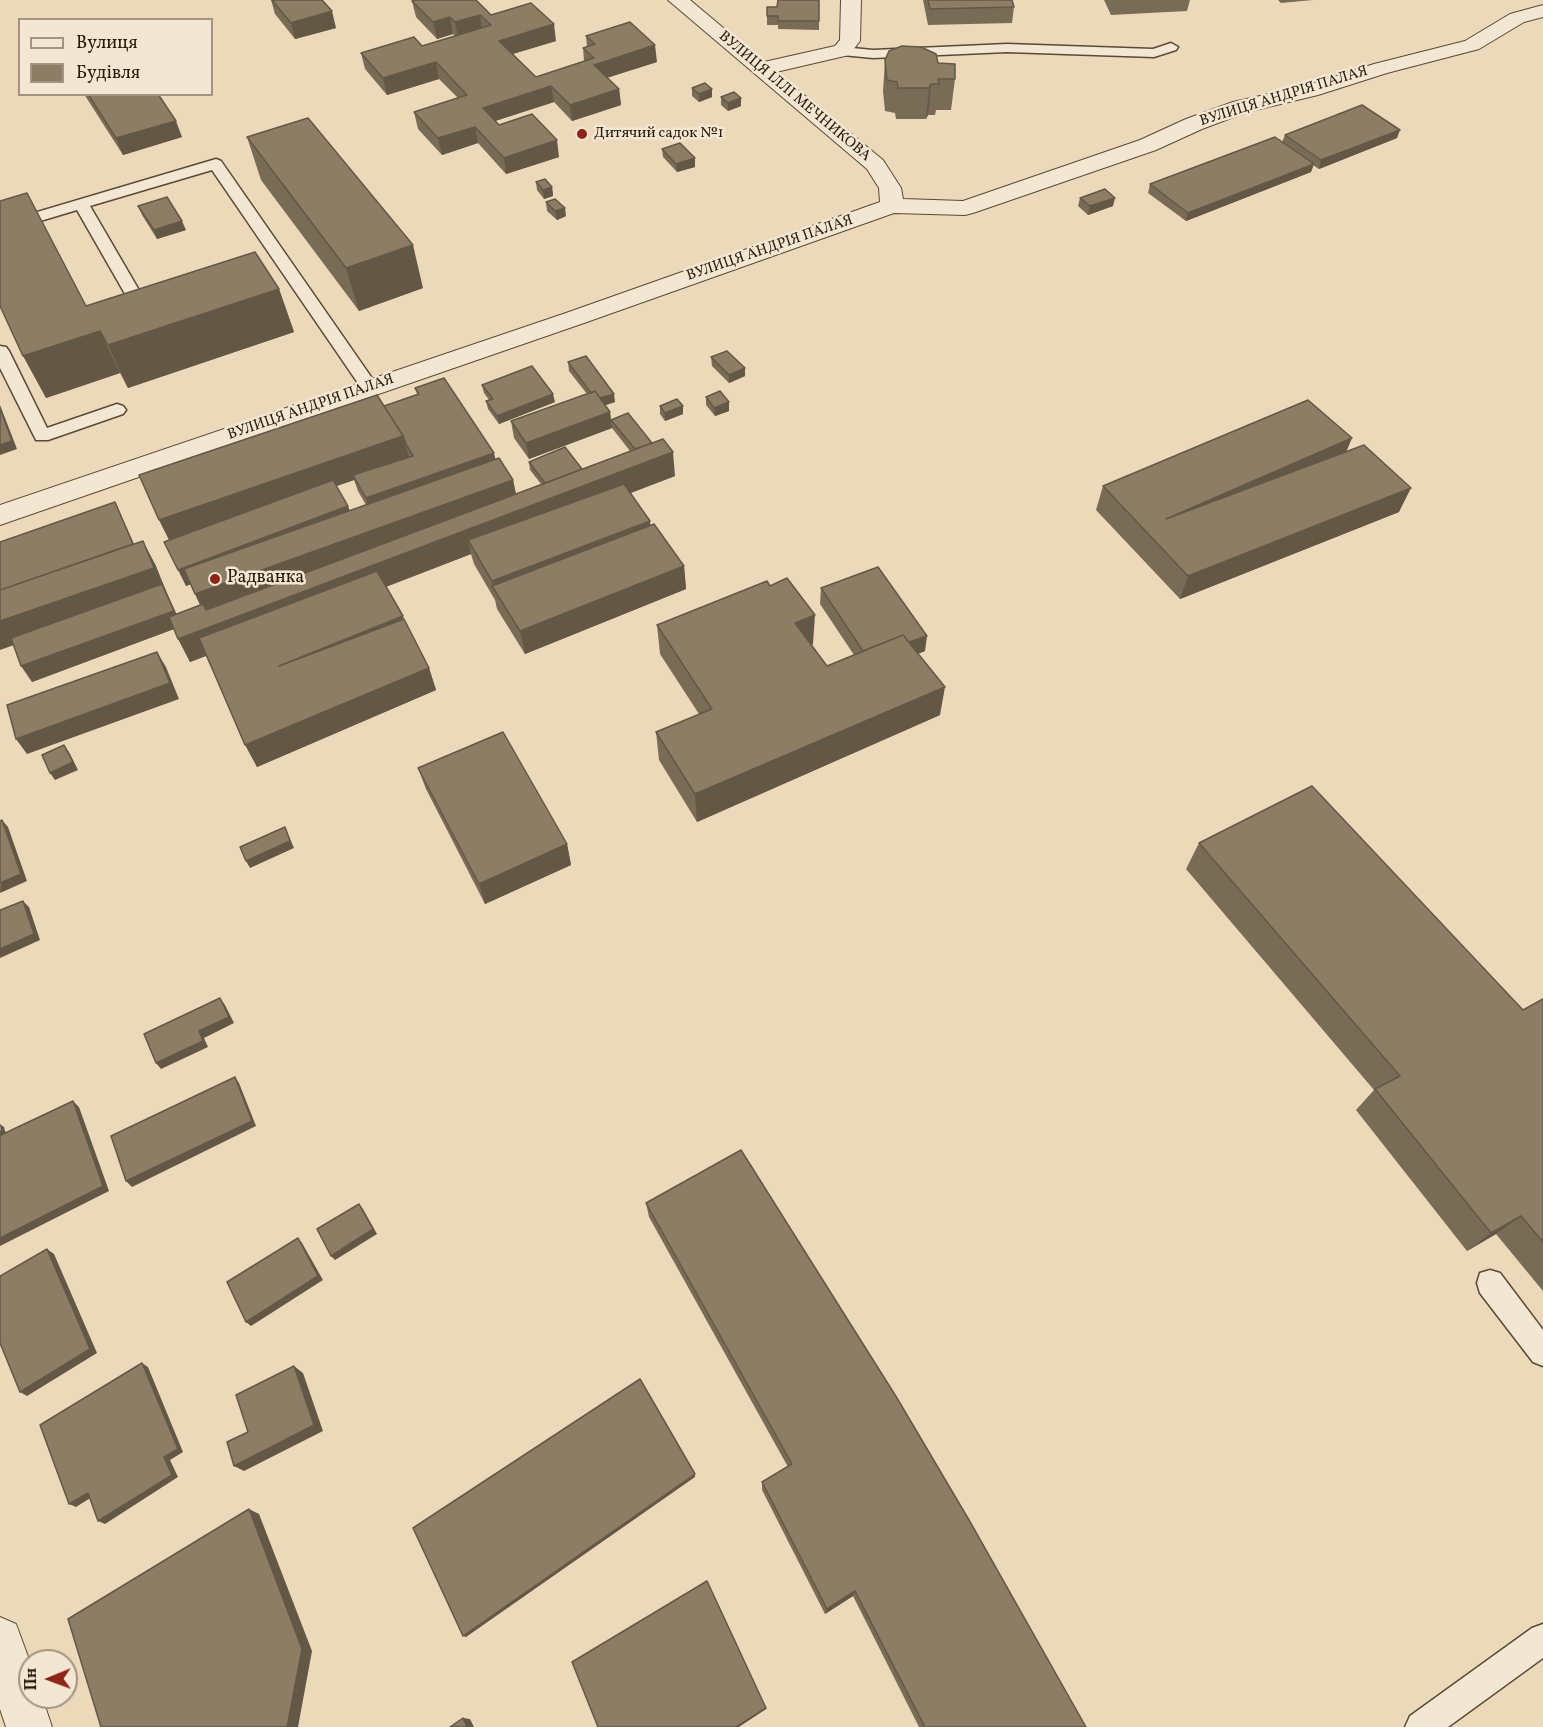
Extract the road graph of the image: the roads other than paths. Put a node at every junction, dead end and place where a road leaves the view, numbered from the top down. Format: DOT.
graph roads {
  1 [pos="678,0"];
  2 [pos="851,0"];
  3 [pos="1543,11"];
  4 [pos="1171,47"];
  5 [pos="842,51"];
  6 [pos="760,69"];
  7 [pos="81,204"];
  8 [pos="892,206"];
  9 [pos="2,224"];
  10 [pos="166,309"];
  11 [pos="0,351"];
  12 [pos="370,388"];
  13 [pos="117,410"];
  14 [pos="0,515"];
  15 [pos="1490,1283"];
  16 [pos="1543,1352"];
  17 [pos="1543,1639"];
  18 [pos="0,1640"];
  19 [pos="29,1727"];
  20 [pos="1421,1727"];
  1 -- 6 [label="street, ВУЛИЦЯ ІЛЛІ МЕЧНИКОВА"];
  2 -- 5 [label="street"];
  3 -- 8 [label="street, ВУЛИЦЯ АНДРІЯ ПАЛАЯ"];
  4 -- 5 [label="lane"];
  5 -- 6 [label="street"];
  6 -- 8 [label="street, ВУЛИЦЯ ІЛЛІ МЕЧНИКОВА"];
  7 -- 9 [label="lane"];
  7 -- 10 [label="lane"];
  7 -- 12 [label="lane"];
  8 -- 12 [label="street, ВУЛИЦЯ АНДРІЯ ПАЛАЯ"];
  11 -- 13 [label="lane"];
  12 -- 14 [label="street, ВУЛИЦЯ АНДРІЯ ПАЛАЯ"];
  15 -- 16 [label="lane"];
  17 -- 20 [label="lane"];
  18 -- 19 [label="street"];
}
